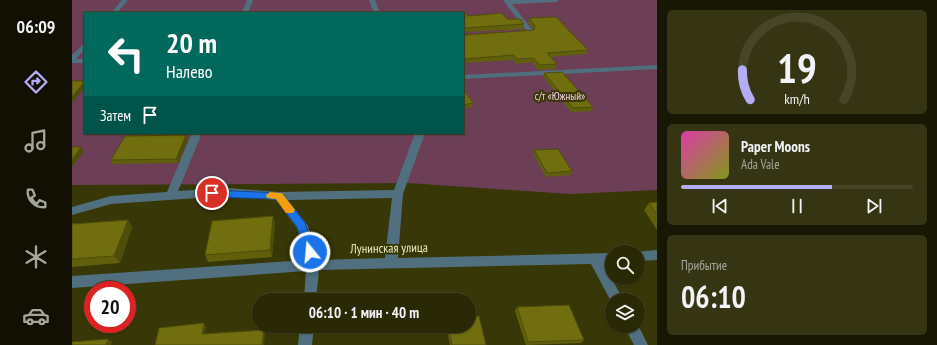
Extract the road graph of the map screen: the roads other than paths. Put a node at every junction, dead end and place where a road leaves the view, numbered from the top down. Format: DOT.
graph roads {
  1 [pos="125,0"];
  2 [pos="250,0"];
  3 [pos="372,0"];
  4 [pos="556,0"];
  5 [pos="506,1"];
  6 [pos="115,12"];
  7 [pos="245,12"];
  8 [pos="377,12"];
  9 [pos="508,33"];
  10 [pos="84,46"];
  11 [pos="72,60"];
  12 [pos="84,61"];
  13 [pos="657,66"];
  14 [pos="464,77"];
  15 [pos="197,134"];
  16 [pos="420,134"];
  17 [pos="398,194"];
  18 [pos="171,196"];
  19 [pos="279,196"];
  20 [pos="72,211"];
  21 [pos="657,255"];
  22 [pos="645,256"];
  23 [pos="605,258"];
  24 [pos="596,259"];
  25 [pos="391,263"];
  26 [pos="313,265"];
  27 [pos="72,282"];
  28 [pos="311,293"];
  29 [pos="613,293"];
  30 [pos="306,333"];
  31 [pos="634,333"];
  32 [pos="305,345"];
  33 [pos="640,345"];
  1 -- 6 [label="street"];
  2 -- 7 [label="street"];
  3 -- 8 [label="street"];
  4 -- 5 [label="street"];
  5 -- 9 [label="street"];
  10 -- 11 [label="street"];
  11 -- 12 [label="street"];
  13 -- 14 [label="street"];
  15 -- 18 [label="street"];
  16 -- 17 [label="street"];
  17 -- 19 [label="street"];
  17 -- 25 [label="street"];
  18 -- 19 [label="street"];
  18 -- 20 [label="street"];
  19 -- 26 [label="street"];
  21 -- 22 [label="street"];
  23 -- 24 [label="street, Лунинская улица"];
  24 -- 25 [label="street, Лунинская улица"];
  24 -- 29 [label="street"];
  25 -- 26 [label="street, Лунинская улица"];
  26 -- 27 [label="street, Лунинская улица"];
  26 -- 28 [label="street"];
  30 -- 32 [label="street"];
  31 -- 33 [label="street"];
}
